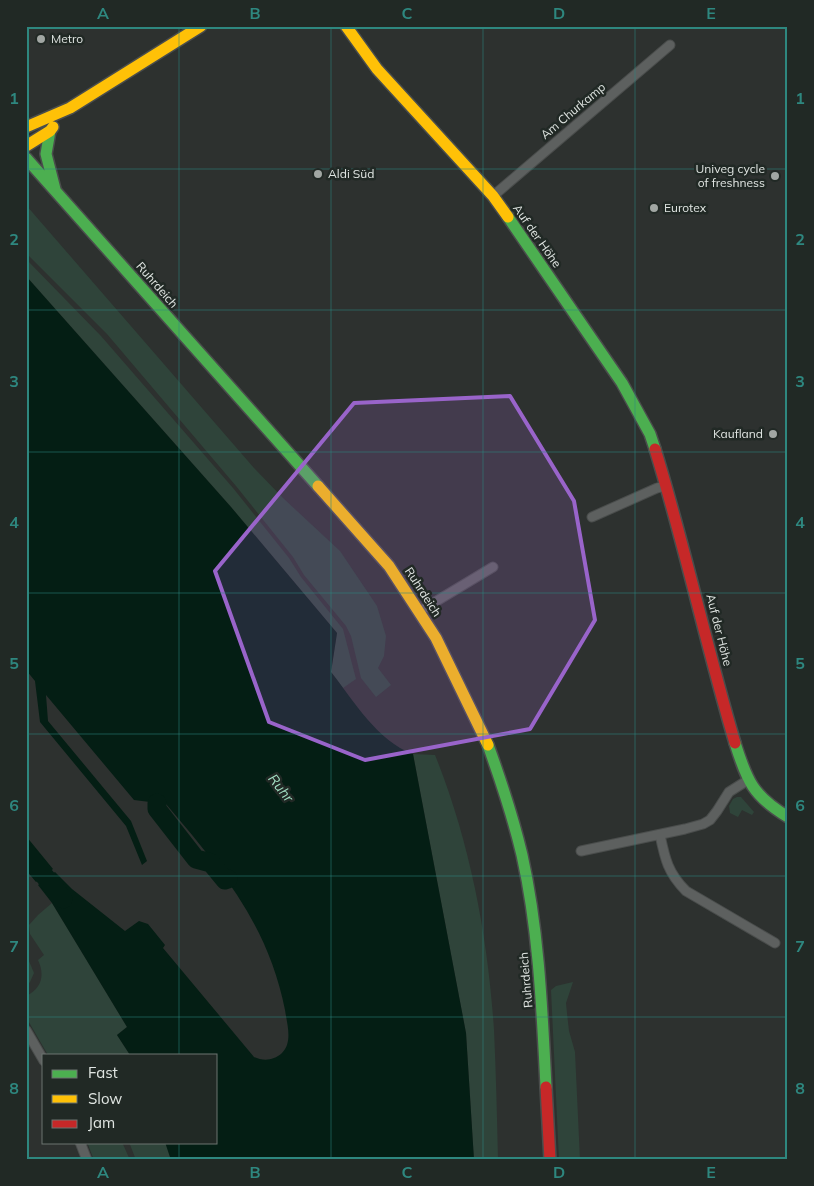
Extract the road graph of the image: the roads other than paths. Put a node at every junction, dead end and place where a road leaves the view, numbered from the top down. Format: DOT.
graph roads {
  1 [pos="201,26"];
  2 [pos="346,26"];
  3 [pos="670,45"];
  4 [pos="70,108"];
  5 [pos="26,128"];
  6 [pos="50,131"];
  7 [pos="26,146"];
  8 [pos="26,158"];
  9 [pos="56,191"];
  10 [pos="493,196"];
  11 [pos="666,486"];
  12 [pos="592,517"];
  13 [pos="494,567"];
  14 [pos="420,611"];
  15 [pos="748,780"];
  16 [pos="788,817"];
  17 [pos="660,835"];
  18 [pos="581,851"];
  19 [pos="775,943"];
  20 [pos="26,1030"];
  21 [pos="42,1058"];
  22 [pos="81,1144"];
  23 [pos="87,1160"];
  24 [pos="550,1160"];
  1 -- 4 [label="street"];
  2 -- 10 [label="street, Auf der Höhe"];
  3 -- 10 [label="street, Am Churkamp"];
  4 -- 5 [label="street"];
  4 -- 6 [label="street"];
  6 -- 7 [label="street"];
  6 -- 9 [label="street"];
  8 -- 9 [label="street, Ruhrdeich"];
  9 -- 14 [label="street, Ruhrdeich"];
  10 -- 11 [label="street, Auf der Höhe"];
  11 -- 12 [label="street"];
  11 -- 15 [label="street, Auf der Höhe"];
  13 -- 14 [label="street"];
  14 -- 24 [label="street, Ruhrdeich"];
  15 -- 16 [label="street, Auf der Höhe"];
  15 -- 17 [label="street"];
  17 -- 18 [label="street"];
  17 -- 19 [label="street"];
  20 -- 21 [label="street"];
  22 -- 23 [label="street"];
}
